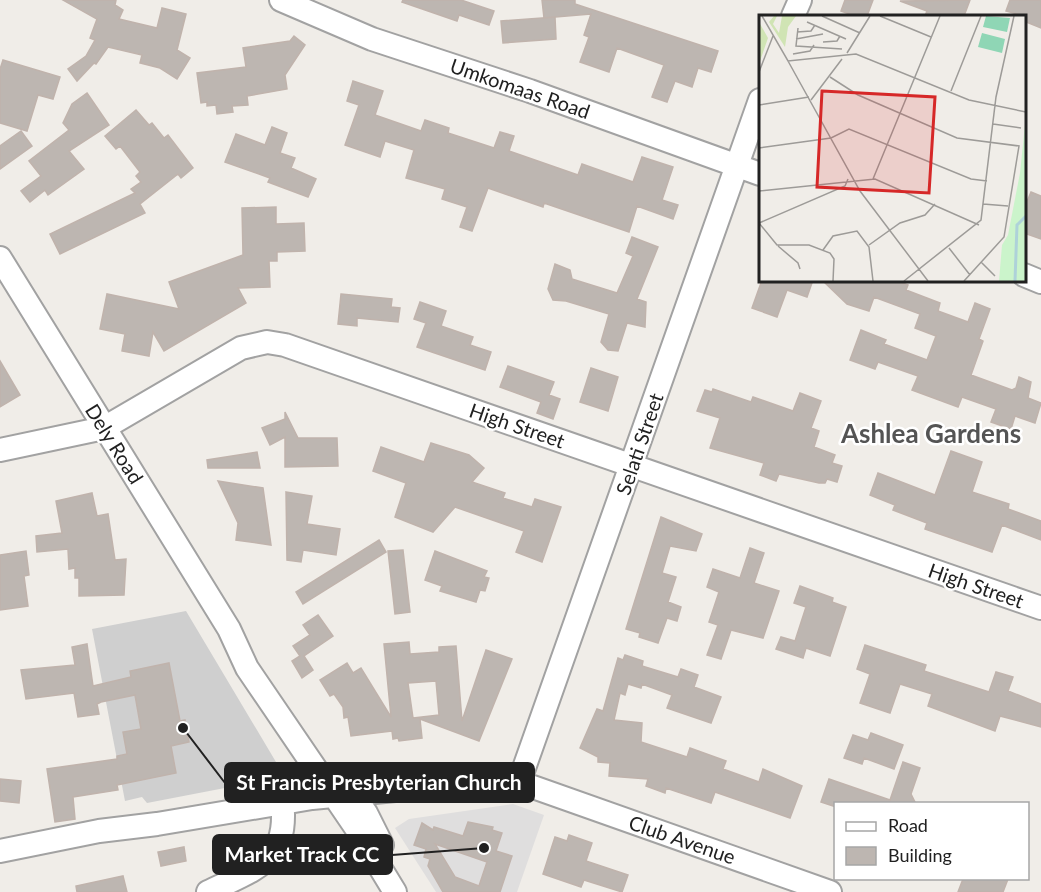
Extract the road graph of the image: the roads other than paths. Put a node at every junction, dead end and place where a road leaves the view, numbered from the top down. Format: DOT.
graph roads {
  1 [pos="281,0"];
  2 [pos="790,0"];
  3 [pos="800,0"];
  4 [pos="786,15"];
  5 [pos="794,15"];
  6 [pos="759,103"];
  7 [pos="738,166"];
  8 [pos="759,174"];
  9 [pos="0,258"];
  10 [pos="1026,276"];
  11 [pos="1041,282"];
  12 [pos="104,428"];
  13 [pos="0,450"];
  14 [pos="633,466"];
  15 [pos="1041,608"];
  16 [pos="524,784"];
  17 [pos="339,788"];
  18 [pos="282,796"];
  19 [pos="0,850"];
  20 [pos="208,892"];
  21 [pos="395,892"];
  22 [pos="407,892"];
  23 [pos="830,892"];
  1 -- 7 [label="street, Umkomaas Road"];
  2 -- 4 [label="street"];
  3 -- 5 [label="street"];
  6 -- 7 [label="street, Selati Street"];
  7 -- 8 [label="street, Umkomaas Road"];
  7 -- 14 [label="street, Selati Street"];
  9 -- 12 [label="street, Dely Road"];
  10 -- 11 [label="street"];
  12 -- 13 [label="street, High Street"];
  12 -- 14 [label="street, High Street"];
  12 -- 17 [label="street, Dely Road"];
  14 -- 15 [label="street, High Street"];
  14 -- 16 [label="street, Selati Street"];
  16 -- 17 [label="street, Club Avenue"];
  16 -- 23 [label="street, Club Avenue"];
  17 -- 18 [label="street, Club Avenue"];
  17 -- 21 [label="street, Dely Road"];
  17 -- 22 [label="street, Dely Road"];
  18 -- 19 [label="street, Club Avenue"];
  18 -- 20 [label="street"];
}
